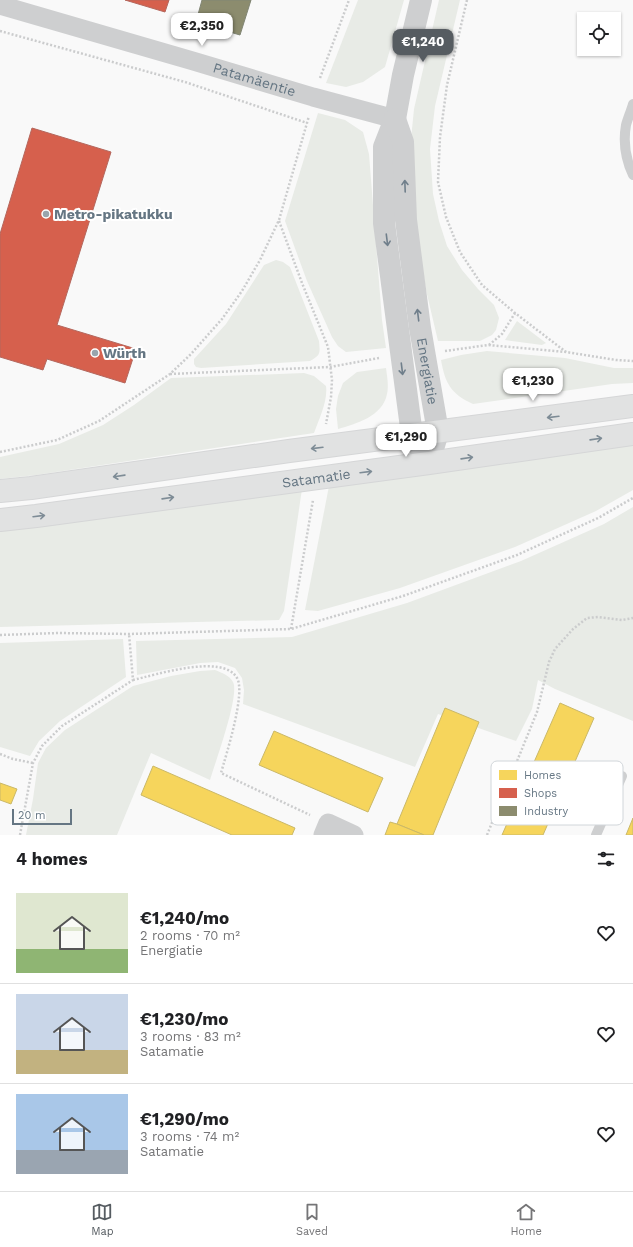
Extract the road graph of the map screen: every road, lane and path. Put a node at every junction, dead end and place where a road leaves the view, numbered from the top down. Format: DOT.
graph roads {
  1 [pos="349,0"];
  2 [pos="421,0"];
  3 [pos="468,0"];
  4 [pos="0,4"];
  5 [pos="0,31"];
  6 [pos="313,97"];
  7 [pos="633,104"];
  8 [pos="395,119"];
  9 [pos="307,122"];
  10 [pos="633,175"];
  11 [pos="279,220"];
  12 [pos="515,314"];
  13 [pos="488,345"];
  14 [pos="442,351"];
  15 [pos="566,352"];
  16 [pos="379,358"];
  17 [pos="633,361"];
  18 [pos="330,368"];
  19 [pos="170,374"];
  20 [pos="633,406"];
  21 [pos="326,424"];
  22 [pos="438,432"];
  23 [pos="633,434"];
  24 [pos="412,435"];
  25 [pos="0,452"];
  26 [pos="429,463"];
  27 [pos="0,491"];
  28 [pos="314,496"];
  29 [pos="633,498"];
  30 [pos="0,520"];
  31 [pos="633,618"];
  32 [pos="291,629"];
  33 [pos="129,634"];
  34 [pos="0,635"];
  35 [pos="133,680"];
  36 [pos="0,754"];
  37 [pos="518,761"];
  38 [pos="33,763"];
  39 [pos="491,825"];
  40 [pos="600,825"];
  41 [pos="326,829"];
  42 [pos="20,835"];
  43 [pos="354,835"];
  44 [pos="487,835"];
  45 [pos="596,835"];
  1 -- 6 [label="path"];
  2 -- 8 [label="street, Energiatie"];
  3 -- 12 [label="path"];
  4 -- 6 [label="street, Patamäentie"];
  5 -- 9 [label="path"];
  6 -- 8 [label="street, Patamäentie"];
  6 -- 9 [label="path"];
  7 -- 10 [label="lane"];
  22 -- 8 [label="street, Energiatie, one-way"];
  8 -- 24 [label="street, Energiatie, one-way"];
  9 -- 11 [label="path"];
  11 -- 18 [label="path"];
  11 -- 19 [label="path"];
  12 -- 13 [label="path"];
  12 -- 15 [label="path"];
  13 -- 14 [label="path"];
  13 -- 15 [label="path"];
  15 -- 17 [label="path"];
  16 -- 18 [label="path"];
  18 -- 19 [label="path"];
  18 -- 21 [label="path"];
  19 -- 25 [label="path"];
  20 -- 22 [label="main road, one-way"];
  22 -- 24 [label="main road"];
  22 -- 26 [label="street, Energiatie"];
  26 -- 23 [label="main road, Satamatie, one-way"];
  24 -- 26 [label="street, Energiatie"];
  24 -- 27 [label="main road, one-way"];
  30 -- 26 [label="main road, Satamatie, one-way"];
  28 -- 32 [label="path"];
  29 -- 32 [label="path"];
  31 -- 37 [label="path"];
  32 -- 33 [label="path"];
  33 -- 34 [label="path"];
  33 -- 35 [label="path"];
  35 -- 38 [label="path"];
  35 -- 41 [label="path"];
  36 -- 38 [label="path"];
  38 -- 42 [label="path"];
  39 -- 44 [label="path"];
  40 -- 45 [label="lane"];
  41 -- 43 [label="street"];
}
